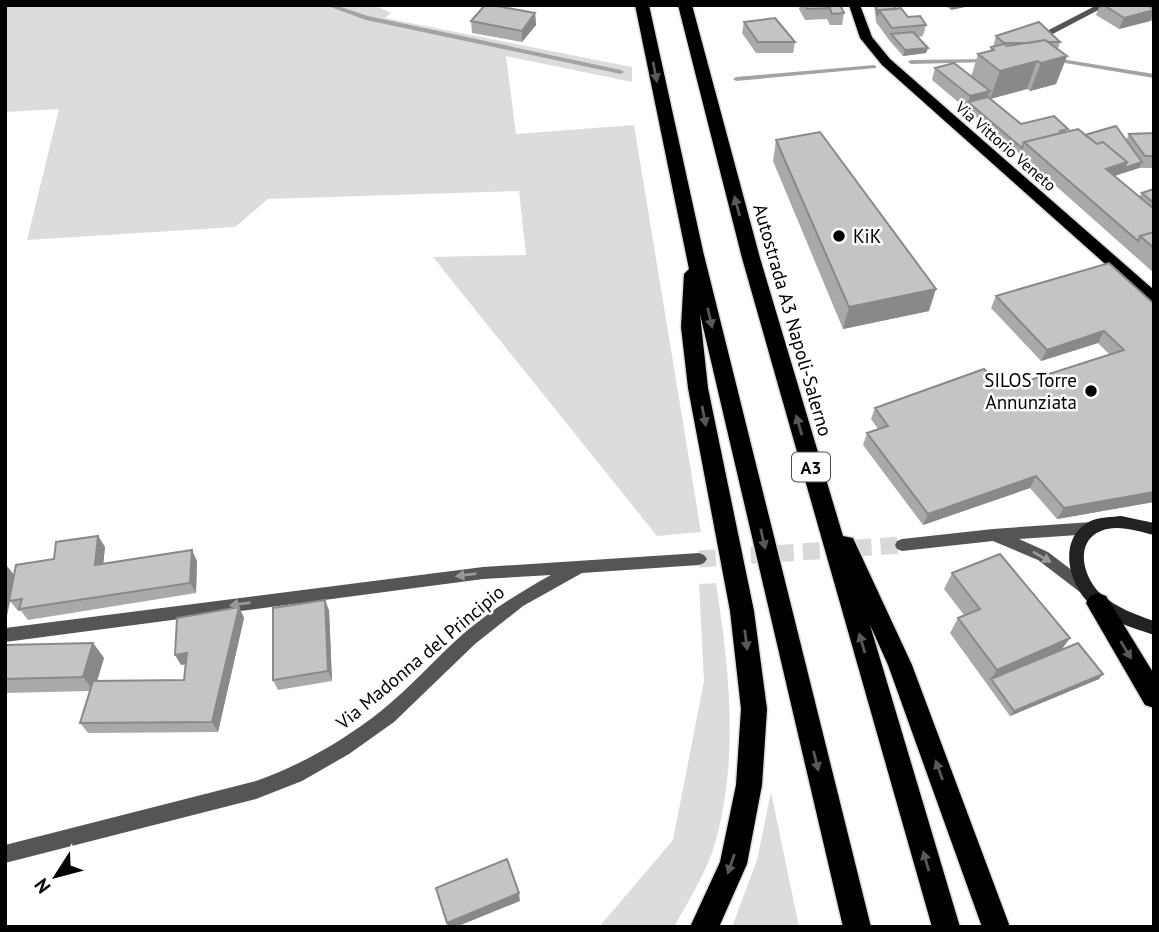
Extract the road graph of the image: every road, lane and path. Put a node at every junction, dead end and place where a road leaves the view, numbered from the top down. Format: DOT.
graph roads {
  1 [pos="642,5"];
  2 [pos="685,5"];
  3 [pos="854,5"];
  4 [pos="1104,5"];
  5 [pos="1042,36"];
  6 [pos="694,251"];
  7 [pos="1154,299"];
  8 [pos="814,478"];
  9 [pos="1154,518"];
  10 [pos="1135,523"];
  11 [pos="1092,528"];
  12 [pos="1154,529"];
  13 [pos="993,535"];
  14 [pos="902,545"];
  15 [pos="699,559"];
  16 [pos="583,565"];
  17 [pos="1092,596"];
  18 [pos="1154,628"];
  19 [pos="5,635"];
  20 [pos="1154,697"];
  21 [pos="5,854"];
  22 [pos="704,927"];
  23 [pos="857,927"];
  24 [pos="946,927"];
  25 [pos="996,927"];
  1 -- 6 [label="highway, one-way"];
  8 -- 2 [label="highway, Autostrada A3 Napoli-Salerno / A3, one-way"];
  3 -- 7 [label="main road, Via Vittorio Veneto"];
  4 -- 5 [label="street"];
  6 -- 22 [label="highway, one-way"];
  6 -- 23 [label="highway, one-way"];
  24 -- 8 [label="highway, Autostrada A3 Napoli-Salerno / A3, one-way"];
  25 -- 8 [label="highway, one-way"];
  9 -- 10 [label="main road"];
  10 -- 11 [label="main road"];
  10 -- 12 [label="main road"];
  11 -- 13 [label="street"];
  11 -- 17 [label="main road"];
  13 -- 14 [label="street"];
  13 -- 17 [label="street, one-way"];
  15 -- 16 [label="street"];
  16 -- 19 [label="street, Via Madonna del Principio, one-way"];
  16 -- 21 [label="street, Via Madonna del Principio"];
  17 -- 18 [label="main road"];
  17 -- 20 [label="highway, one-way"];
}
